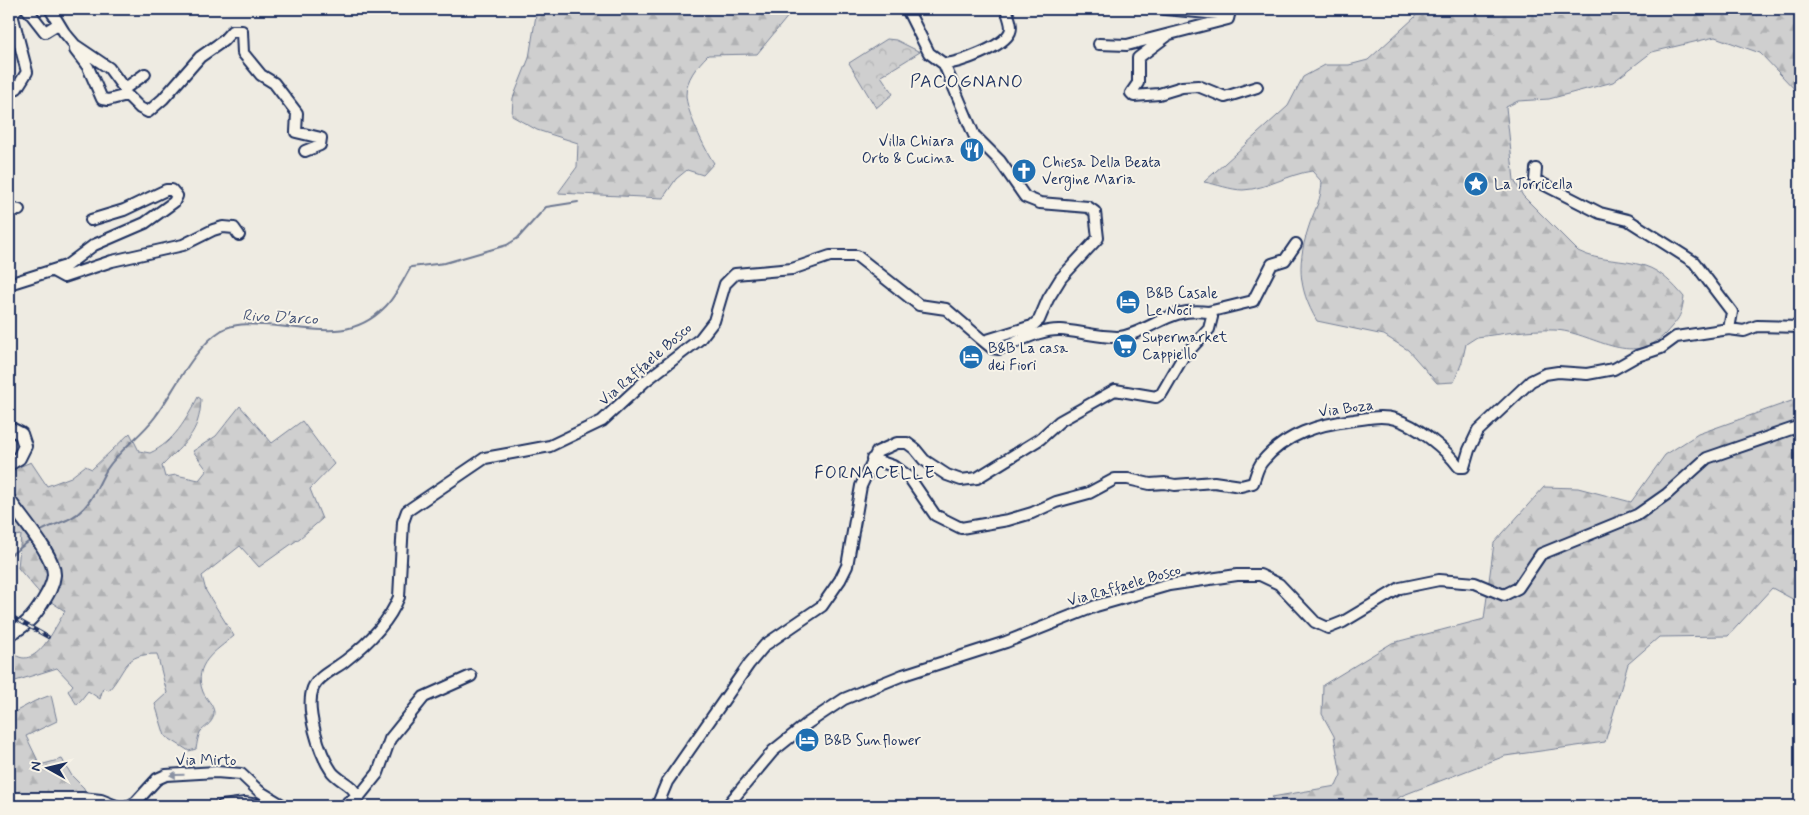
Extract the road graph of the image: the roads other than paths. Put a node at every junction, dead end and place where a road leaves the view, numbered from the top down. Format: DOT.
graph roads {
  1 [pos="27,9"];
  2 [pos="50,9"];
  3 [pos="907,9"];
  4 [pos="1006,9"];
  5 [pos="1165,9"];
  6 [pos="1220,11"];
  7 [pos="12,12"];
  8 [pos="58,24"];
  9 [pos="1167,36"];
  10 [pos="1099,44"];
  11 [pos="75,45"];
  12 [pos="944,64"];
  13 [pos="146,74"];
  14 [pos="1257,87"];
  15 [pos="9,92"];
  16 [pos="305,151"];
  17 [pos="1536,169"];
  18 [pos="91,220"];
  19 [pos="238,235"];
  20 [pos="1296,244"];
  21 [pos="53,271"];
  22 [pos="9,284"];
  23 [pos="1208,312"];
  24 [pos="1800,327"];
  25 [pos="1729,329"];
  26 [pos="984,341"];
  27 [pos="1800,426"];
  28 [pos="9,428"];
  29 [pos="872,459"];
  30 [pos="9,464"];
  31 [pos="9,500"];
  32 [pos="12,630"];
  33 [pos="471,676"];
  34 [pos="9,798"];
  35 [pos="357,803"];
  36 [pos="116,806"];
  37 [pos="130,806"];
  38 [pos="222,806"];
  39 [pos="264,806"];
  40 [pos="284,806"];
  41 [pos="348,806"];
  42 [pos="657,806"];
  43 [pos="727,806"];
  1 -- 8 [label="street"];
  2 -- 8 [label="street"];
  3 -- 12 [label="street"];
  4 -- 12 [label="street"];
  5 -- 6 [label="street"];
  6 -- 9 [label="street"];
  7 -- 15 [label="street"];
  8 -- 11 [label="street"];
  9 -- 10 [label="street"];
  9 -- 14 [label="street"];
  11 -- 13 [label="street"];
  11 -- 16 [label="street"];
  12 -- 26 [label="street"];
  17 -- 25 [label="street"];
  18 -- 21 [label="street"];
  19 -- 21 [label="street"];
  20 -- 23 [label="street, Via Raffaele Bosco"];
  21 -- 22 [label="street"];
  23 -- 26 [label="street, Via Raffaele Bosco"];
  23 -- 29 [label="street"];
  24 -- 25 [label="street, Via Boza"];
  25 -- 29 [label="street, Via Boza"];
  26 -- 35 [label="street, Via Raffaele Bosco"];
  27 -- 43 [label="street, Via Raffaele Bosco"];
  28 -- 30 [label="main road"];
  29 -- 42 [label="street"];
  31 -- 32 [label="main road"];
  33 -- 35 [label="street"];
  34 -- 36 [label="street"];
  35 -- 41 [label="street"];
  40 -- 37 [label="street, Via Mirto, one-way"];
  38 -- 39 [label="street"];
}
